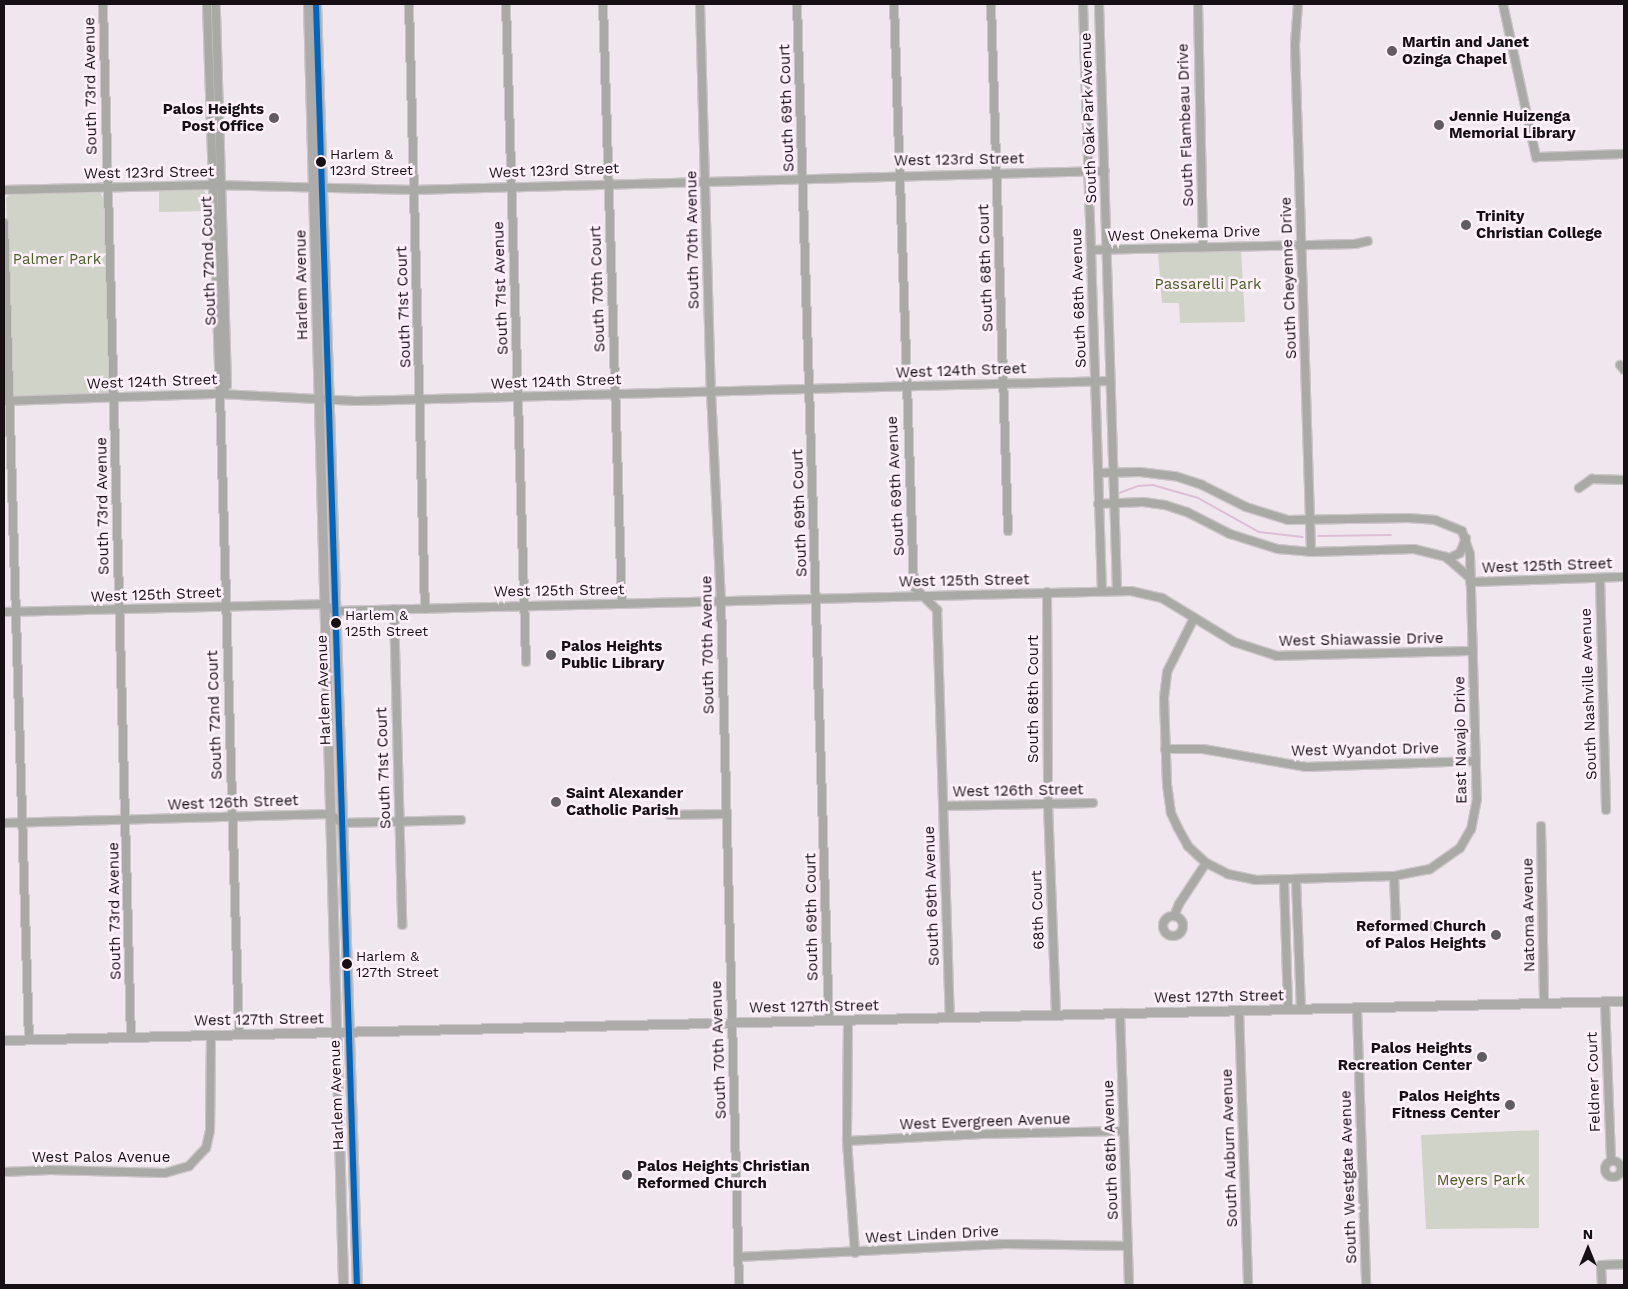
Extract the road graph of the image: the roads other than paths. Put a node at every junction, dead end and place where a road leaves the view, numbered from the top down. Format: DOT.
graph roads {
  1 [pos="103,4"];
  2 [pos="208,4"];
  3 [pos="216,4"];
  4 [pos="308,4"];
  5 [pos="316,4"];
  6 [pos="408,4"];
  7 [pos="506,4"];
  8 [pos="603,4"];
  9 [pos="700,4"];
  10 [pos="797,4"];
  11 [pos="894,4"];
  12 [pos="991,4"];
  13 [pos="1083,4"];
  14 [pos="1099,4"];
  15 [pos="1198,4"];
  16 [pos="1298,4"];
  17 [pos="1503,4"];
  18 [pos="1624,154"];
  19 [pos="1088,171"];
  20 [pos="1105,171"];
  21 [pos="996,173"];
  22 [pos="899,175"];
  23 [pos="803,178"];
  24 [pos="706,180"];
  25 [pos="609,182"];
  26 [pos="212,185"];
  27 [pos="221,185"];
  28 [pos="107,186"];
  29 [pos="512,187"];
  30 [pos="314,188"];
  31 [pos="324,188"];
  32 [pos="4,190"];
  33 [pos="414,190"];
  34 [pos="4,223"];
  35 [pos="1368,242"];
  36 [pos="1301,245"];
  37 [pos="1203,246"];
  38 [pos="1091,250"];
  39 [pos="1108,250"];
  40 [pos="219,252"];
  41 [pos="1096,381"];
  42 [pos="1110,381"];
  43 [pos="1004,384"];
  44 [pos="905,386"];
  45 [pos="809,389"];
  46 [pos="711,391"];
  47 [pos="220,394"];
  48 [pos="615,394"];
  49 [pos="518,396"];
  50 [pos="114,397"];
  51 [pos="420,399"];
  52 [pos="318,400"];
  53 [pos="6,401"];
  54 [pos="330,401"];
  55 [pos="1114,473"];
  56 [pos="1098,474"];
  57 [pos="1624,480"];
  58 [pos="1579,488"];
  59 [pos="1115,503"];
  60 [pos="1098,504"];
  61 [pos="1311,521"];
  62 [pos="1008,531"];
  63 [pos="1466,538"];
  64 [pos="1311,552"];
  65 [pos="1448,559"];
  66 [pos="1624,577"];
  67 [pos="1600,578"];
  68 [pos="1470,580"];
  69 [pos="1102,591"];
  70 [pos="1117,591"];
  71 [pos="1047,592"];
  72 [pos="922,596"];
  73 [pos="818,598"];
  74 [pos="721,601"];
  75 [pos="323,604"];
  76 [pos="622,604"];
  77 [pos="226,606"];
  78 [pos="524,606"];
  79 [pos="119,609"];
  80 [pos="425,609"];
  81 [pos="394,610"];
  82 [pos="335,611"];
  83 [pos="4,612"];
  84 [pos="14,612"];
  85 [pos="1194,618"];
  86 [pos="1473,651"];
  87 [pos="526,662"];
  88 [pos="1165,749"];
  89 [pos="1476,762"];
  90 [pos="1093,803"];
  91 [pos="1048,805"];
  92 [pos="944,806"];
  93 [pos="1606,810"];
  94 [pos="330,814"];
  95 [pos="725,814"];
  96 [pos="232,816"];
  97 [pos="670,816"];
  98 [pos="126,819"];
  99 [pos="461,820"];
  100 [pos="399,821"];
  101 [pos="23,822"];
  102 [pos="342,822"];
  103 [pos="4,823"];
  104 [pos="1541,826"];
  105 [pos="1206,862"];
  106 [pos="1394,876"];
  107 [pos="1284,880"];
  108 [pos="1296,880"];
  109 [pos="1174,916"];
  110 [pos="402,925"];
  111 [pos="1440,926"];
  112 [pos="1624,1001"];
  113 [pos="1605,1002"];
  114 [pos="1544,1003"];
  115 [pos="1357,1008"];
  116 [pos="1288,1009"];
  117 [pos="1301,1009"];
  118 [pos="1239,1010"];
  119 [pos="1120,1013"];
  120 [pos="1056,1015"];
  121 [pos="950,1017"];
  122 [pos="829,1020"];
  123 [pos="848,1020"];
  124 [pos="732,1023"];
  125 [pos="337,1032"];
  126 [pos="349,1032"];
  127 [pos="239,1034"];
  128 [pos="211,1035"];
  129 [pos="131,1037"];
  130 [pos="4,1040"];
  131 [pos="29,1040"];
  132 [pos="1124,1132"];
  133 [pos="847,1141"];
  134 [pos="1612,1161"];
  135 [pos="4,1172"];
  136 [pos="1128,1246"];
  137 [pos="855,1253"];
  138 [pos="738,1257"];
  139 [pos="1624,1264"];
  140 [pos="343,1285"];
  141 [pos="357,1285"];
  142 [pos="739,1285"];
  143 [pos="1129,1285"];
  144 [pos="1248,1285"];
  145 [pos="1366,1285"];
  146 [pos="1602,1285"];
  1 -- 28 [label="street, South 73rd Avenue"];
  2 -- 26 [label="street, South 72nd Court"];
  3 -- 27 [label="street, South 72nd Court"];
  4 -- 30 [label="main road, Harlem Avenue"];
  5 -- 31 [label="main road, Harlem Avenue"];
  6 -- 33 [label="street, South 71st Court"];
  7 -- 29 [label="street, South 71st Avenue"];
  8 -- 25 [label="street, South 70th Court"];
  9 -- 24 [label="street, South 70th Avenue"];
  10 -- 23 [label="street, South 69th Court"];
  11 -- 22 [label="street, South 69th Avenue"];
  12 -- 21 [label="street, South 68th Court"];
  13 -- 19 [label="street, South 68th Avenue"];
  14 -- 20 [label="street, South Oak Park Avenue"];
  15 -- 37 [label="street, South Flambeau Drive"];
  16 -- 36 [label="street, South Cheyenne Drive"];
  17 -- 18 [label="street"];
  19 -- 20 [label="street, West 123rd Street"];
  19 -- 21 [label="street, West 123rd Street"];
  19 -- 38 [label="street, South 68th Avenue"];
  20 -- 39 [label="street, South Oak Park Avenue"];
  21 -- 22 [label="street, West 123rd Street"];
  21 -- 43 [label="street, South 68th Court"];
  22 -- 23 [label="street, West 123rd Street"];
  22 -- 44 [label="street, South 69th Avenue"];
  23 -- 24 [label="street, West 123rd Street"];
  23 -- 45 [label="street, South 69th Court"];
  24 -- 25 [label="street, West 123rd Street"];
  24 -- 46 [label="street, South 70th Avenue"];
  25 -- 29 [label="street, West 123rd Street"];
  25 -- 48 [label="street, South 70th Court"];
  26 -- 27 [label="street, West 123rd Street"];
  26 -- 28 [label="street, West 123rd Street"];
  26 -- 40 [label="street, South 72nd Court"];
  27 -- 30 [label="street, West 123rd Street"];
  27 -- 40 [label="street, South 72nd Court"];
  28 -- 32 [label="street, West 123rd Street"];
  28 -- 50 [label="street, South 73rd Avenue"];
  29 -- 33 [label="street, West 123rd Street"];
  29 -- 49 [label="street, South 71st Avenue"];
  30 -- 31 [label="street, West 123rd Street"];
  30 -- 52 [label="main road, Harlem Avenue"];
  31 -- 33 [label="street, West 123rd Street"];
  31 -- 54 [label="main road, Harlem Avenue"];
  33 -- 51 [label="street, South 71st Court"];
  34 -- 53 [label="street"];
  35 -- 36 [label="street, West Onekema Drive"];
  36 -- 37 [label="street, West Onekema Drive"];
  36 -- 61 [label="street, South Cheyenne Drive"];
  37 -- 39 [label="street, West Onekema Drive"];
  38 -- 39 [label="street, West Onekema Drive"];
  38 -- 41 [label="street, South 68th Avenue"];
  39 -- 42 [label="street, South Oak Park Avenue"];
  40 -- 47 [label="street, South 72nd Court"];
  41 -- 42 [label="street, West 124th Street"];
  41 -- 43 [label="street, West 124th Street"];
  41 -- 56 [label="street, South 68th Avenue"];
  42 -- 55 [label="street, South Oak Park Avenue"];
  43 -- 44 [label="street, West 124th Street"];
  43 -- 62 [label="street, South 68th Court"];
  44 -- 45 [label="street, West 124th Street"];
  44 -- 72 [label="street, South 69th Avenue"];
  45 -- 46 [label="street, West 124th Street"];
  45 -- 73 [label="street, South 69th Court"];
  46 -- 48 [label="street, West 124th Street"];
  46 -- 74 [label="street, South 70th Avenue"];
  47 -- 50 [label="street, West 124th Street"];
  47 -- 52 [label="street, West 124th Street"];
  47 -- 77 [label="street, South 72nd Court"];
  48 -- 49 [label="street, West 124th Street"];
  48 -- 76 [label="street, South 70th Court"];
  49 -- 51 [label="street, West 124th Street"];
  49 -- 78 [label="street, South 71st Avenue"];
  50 -- 53 [label="street, West 124th Street"];
  50 -- 79 [label="street, South 73rd Avenue"];
  51 -- 54 [label="street, West 124th Street"];
  51 -- 80 [label="street, South 71st Court"];
  52 -- 54 [label="street, West 124th Street"];
  52 -- 75 [label="main road, Harlem Avenue"];
  53 -- 84 [label="street"];
  54 -- 82 [label="main road, Harlem Avenue"];
  55 -- 56 [label="street"];
  55 -- 59 [label="street, South Oak Park Avenue"];
  55 -- 61 [label="street"];
  56 -- 60 [label="street, South 68th Avenue"];
  57 -- 58 [label="street"];
  59 -- 60 [label="street"];
  59 -- 64 [label="street"];
  59 -- 70 [label="street, South Oak Park Avenue"];
  60 -- 69 [label="street, South 68th Avenue"];
  61 -- 63 [label="street"];
  61 -- 64 [label="street, South Cheyenne Drive"];
  63 -- 65 [label="street"];
  63 -- 68 [label="street, East Navajo Drive"];
  64 -- 65 [label="street"];
  65 -- 68 [label="street"];
  66 -- 67 [label="street, West 125th Street"];
  67 -- 68 [label="street, West 125th Street"];
  67 -- 93 [label="street, South Nashville Avenue"];
  68 -- 86 [label="street, East Navajo Drive"];
  69 -- 70 [label="street, West 125th Street"];
  69 -- 71 [label="street, West 125th Street"];
  70 -- 85 [label="street, West Shiawassie Drive"];
  71 -- 72 [label="street, West 125th Street"];
  71 -- 91 [label="street, South 68th Court"];
  72 -- 73 [label="street, West 125th Street"];
  72 -- 92 [label="street, South 69th Avenue"];
  73 -- 74 [label="street, West 125th Street"];
  73 -- 122 [label="street, South 69th Court"];
  74 -- 76 [label="street, West 125th Street"];
  74 -- 95 [label="street, South 70th Avenue"];
  75 -- 77 [label="street, West 125th Street"];
  75 -- 82 [label="street"];
  75 -- 94 [label="main road, Harlem Avenue"];
  76 -- 78 [label="street, West 125th Street"];
  77 -- 79 [label="street, West 125th Street"];
  77 -- 96 [label="street, South 72nd Court"];
  78 -- 80 [label="street, West 125th Street"];
  78 -- 87 [label="street, South 71st Avenue"];
  79 -- 84 [label="street, West 125th Street"];
  79 -- 98 [label="street, South 73rd Avenue"];
  80 -- 81 [label="street, West 125th Street"];
  81 -- 82 [label="street, West 125th Street"];
  81 -- 100 [label="street, South 71st Court"];
  82 -- 102 [label="main road, Harlem Avenue"];
  83 -- 84 [label="street, West 125th Street"];
  84 -- 101 [label="street"];
  85 -- 86 [label="street, West Shiawassie Drive"];
  85 -- 88 [label="street, East Navajo Drive"];
  86 -- 89 [label="street, East Navajo Drive"];
  88 -- 89 [label="street, West Wyandot Drive"];
  88 -- 105 [label="street, East Navajo Drive"];
  89 -- 106 [label="street, East Navajo Drive"];
  90 -- 91 [label="street, West 126th Street"];
  91 -- 92 [label="street, West 126th Street"];
  91 -- 120 [label="street, 68th Court"];
  92 -- 121 [label="street, South 69th Avenue"];
  94 -- 96 [label="street, West 126th Street"];
  94 -- 102 [label="street"];
  94 -- 125 [label="main road, Harlem Avenue"];
  95 -- 97 [label="street"];
  95 -- 124 [label="street, South 70th Avenue"];
  96 -- 98 [label="street, West 126th Street"];
  96 -- 127 [label="street, South 72nd Court"];
  98 -- 101 [label="street, West 126th Street"];
  98 -- 129 [label="street, South 73rd Avenue"];
  99 -- 100 [label="street"];
  100 -- 102 [label="street"];
  100 -- 110 [label="street, South 71st Court"];
  101 -- 103 [label="street, West 126th Street"];
  101 -- 131 [label="street"];
  102 -- 126 [label="main road, Harlem Avenue"];
  104 -- 114 [label="street, Natoma Avenue"];
  105 -- 107 [label="street, East Navajo Drive"];
  105 -- 109 [label="street"];
  106 -- 108 [label="street, East Navajo Drive"];
  106 -- 111 [label="street"];
  107 -- 108 [label="street, East Navajo Drive"];
  107 -- 116 [label="street"];
  108 -- 117 [label="street"];
  112 -- 113 [label="main road, West 127th Street"];
  113 -- 114 [label="main road, West 127th Street"];
  113 -- 134 [label="street, Feldner Court"];
  114 -- 115 [label="main road, West 127th Street"];
  115 -- 117 [label="main road, West 127th Street"];
  115 -- 145 [label="street, South Westgate Avenue"];
  116 -- 117 [label="main road, West 127th Street"];
  116 -- 118 [label="main road, West 127th Street"];
  118 -- 119 [label="main road, West 127th Street"];
  118 -- 144 [label="street, South Auburn Avenue"];
  119 -- 120 [label="main road, West 127th Street"];
  119 -- 132 [label="street, South 68th Avenue"];
  120 -- 121 [label="main road, West 127th Street"];
  121 -- 123 [label="main road, West 127th Street"];
  122 -- 123 [label="main road, West 127th Street"];
  122 -- 124 [label="main road, West 127th Street"];
  123 -- 133 [label="street"];
  124 -- 126 [label="main road, West 127th Street"];
  124 -- 138 [label="street, South 70th Avenue"];
  125 -- 126 [label="main road, West 127th Street"];
  125 -- 127 [label="main road, West 127th Street"];
  125 -- 140 [label="main road, Harlem Avenue"];
  126 -- 141 [label="main road, Harlem Avenue"];
  127 -- 128 [label="main road, West 127th Street"];
  128 -- 129 [label="main road, West 127th Street"];
  128 -- 135 [label="street, West Palos Avenue"];
  129 -- 131 [label="main road, West 127th Street"];
  130 -- 131 [label="main road, West 127th Street"];
  132 -- 133 [label="street, West Evergreen Avenue"];
  132 -- 136 [label="street, South 68th Avenue"];
  133 -- 137 [label="street"];
  136 -- 137 [label="street, West Linden Drive"];
  136 -- 143 [label="street, South 68th Avenue"];
  137 -- 138 [label="street, West Linden Drive"];
  138 -- 142 [label="street, South 70th Avenue"];
  139 -- 146 [label="street"];
}
